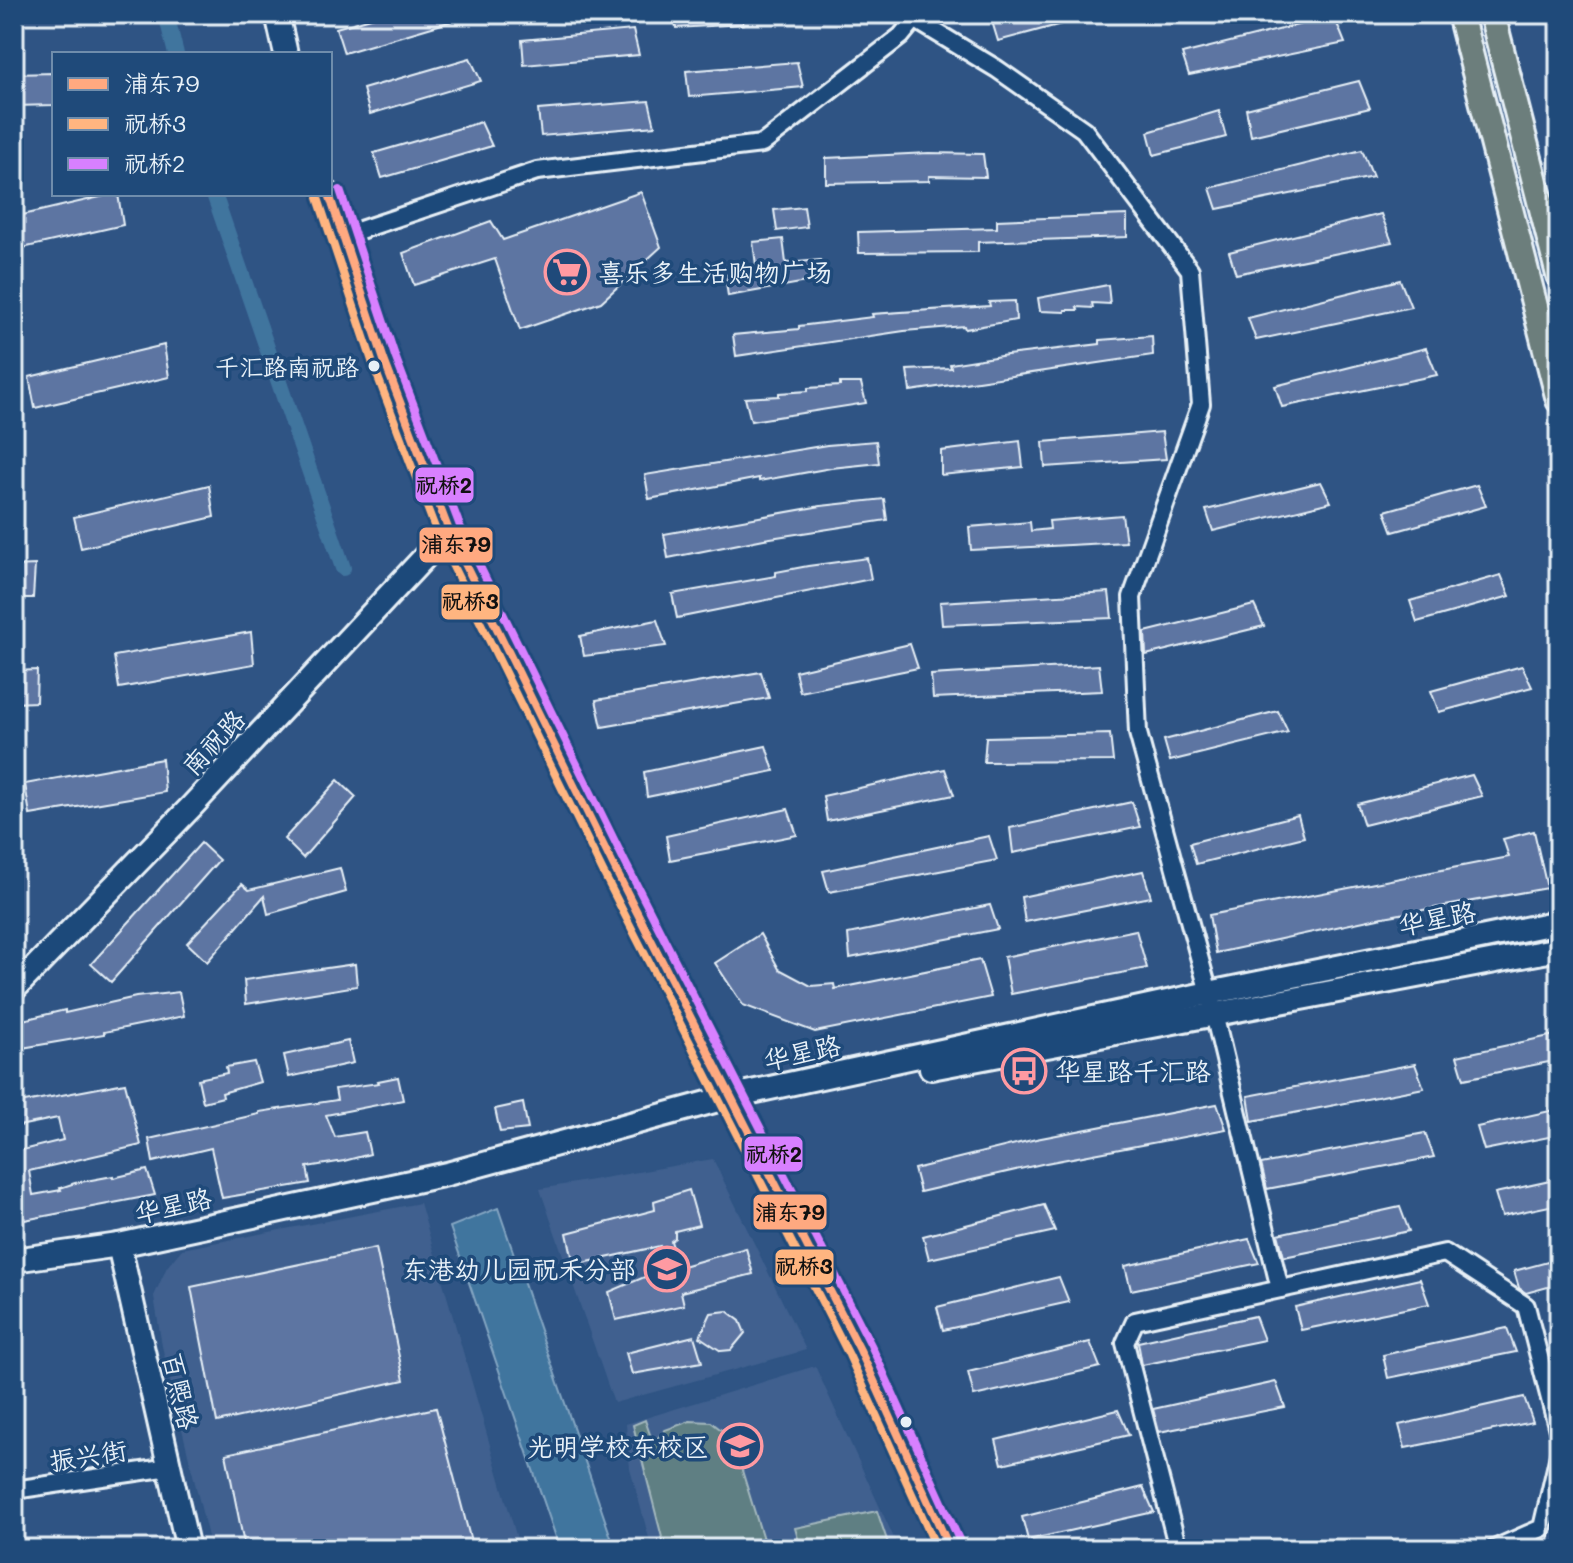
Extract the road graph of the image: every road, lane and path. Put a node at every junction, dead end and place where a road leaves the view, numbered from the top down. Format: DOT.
graph roads {
  1 [pos="277,14"];
  2 [pos="1460,14"];
  3 [pos="1492,14"];
  4 [pos="913,16"];
  5 [pos="286,52"];
  6 [pos="330,196"];
  7 [pos="342,236"];
  8 [pos="1559,275"];
  9 [pos="1559,400"];
  10 [pos="449,531"];
  11 [pos="1559,922"];
  12 [pos="1559,949"];
  13 [pos="14,989"];
  14 [pos="1212,1003"];
  15 [pos="733,1096"];
  16 [pos="119,1245"];
  17 [pos="14,1260"];
  18 [pos="1280,1289"];
  19 [pos="1559,1434"];
  20 [pos="1559,1455"];
  21 [pos="170,1467"];
  22 [pos="14,1490"];
  23 [pos="188,1549"];
  24 [pos="950,1549"];
  25 [pos="1178,1549"];
  26 [pos="1494,1549"];
  1 -- 5 [label="street"];
  2 -- 9 [label="main road"];
  3 -- 8 [label="main road"];
  4 -- 7 [label="street"];
  4 -- 14 [label="street"];
  6 -- 7 [label="street"];
  7 -- 10 [label="street"];
  10 -- 13 [label="street, 南祝路"];
  10 -- 15 [label="street"];
  11 -- 14 [label="street, 华星路"];
  12 -- 14 [label="street"];
  14 -- 15 [label="street, 华星路"];
  14 -- 18 [label="street"];
  15 -- 16 [label="street, 华星路"];
  15 -- 24 [label="street"];
  16 -- 17 [label="street, 华星路"];
  16 -- 21 [label="street, 百熙路"];
  18 -- 19 [label="street"];
  18 -- 25 [label="street"];
  20 -- 26 [label="street"];
  21 -- 22 [label="street, 振兴街"];
  21 -- 23 [label="street, 百熙路"];
}
